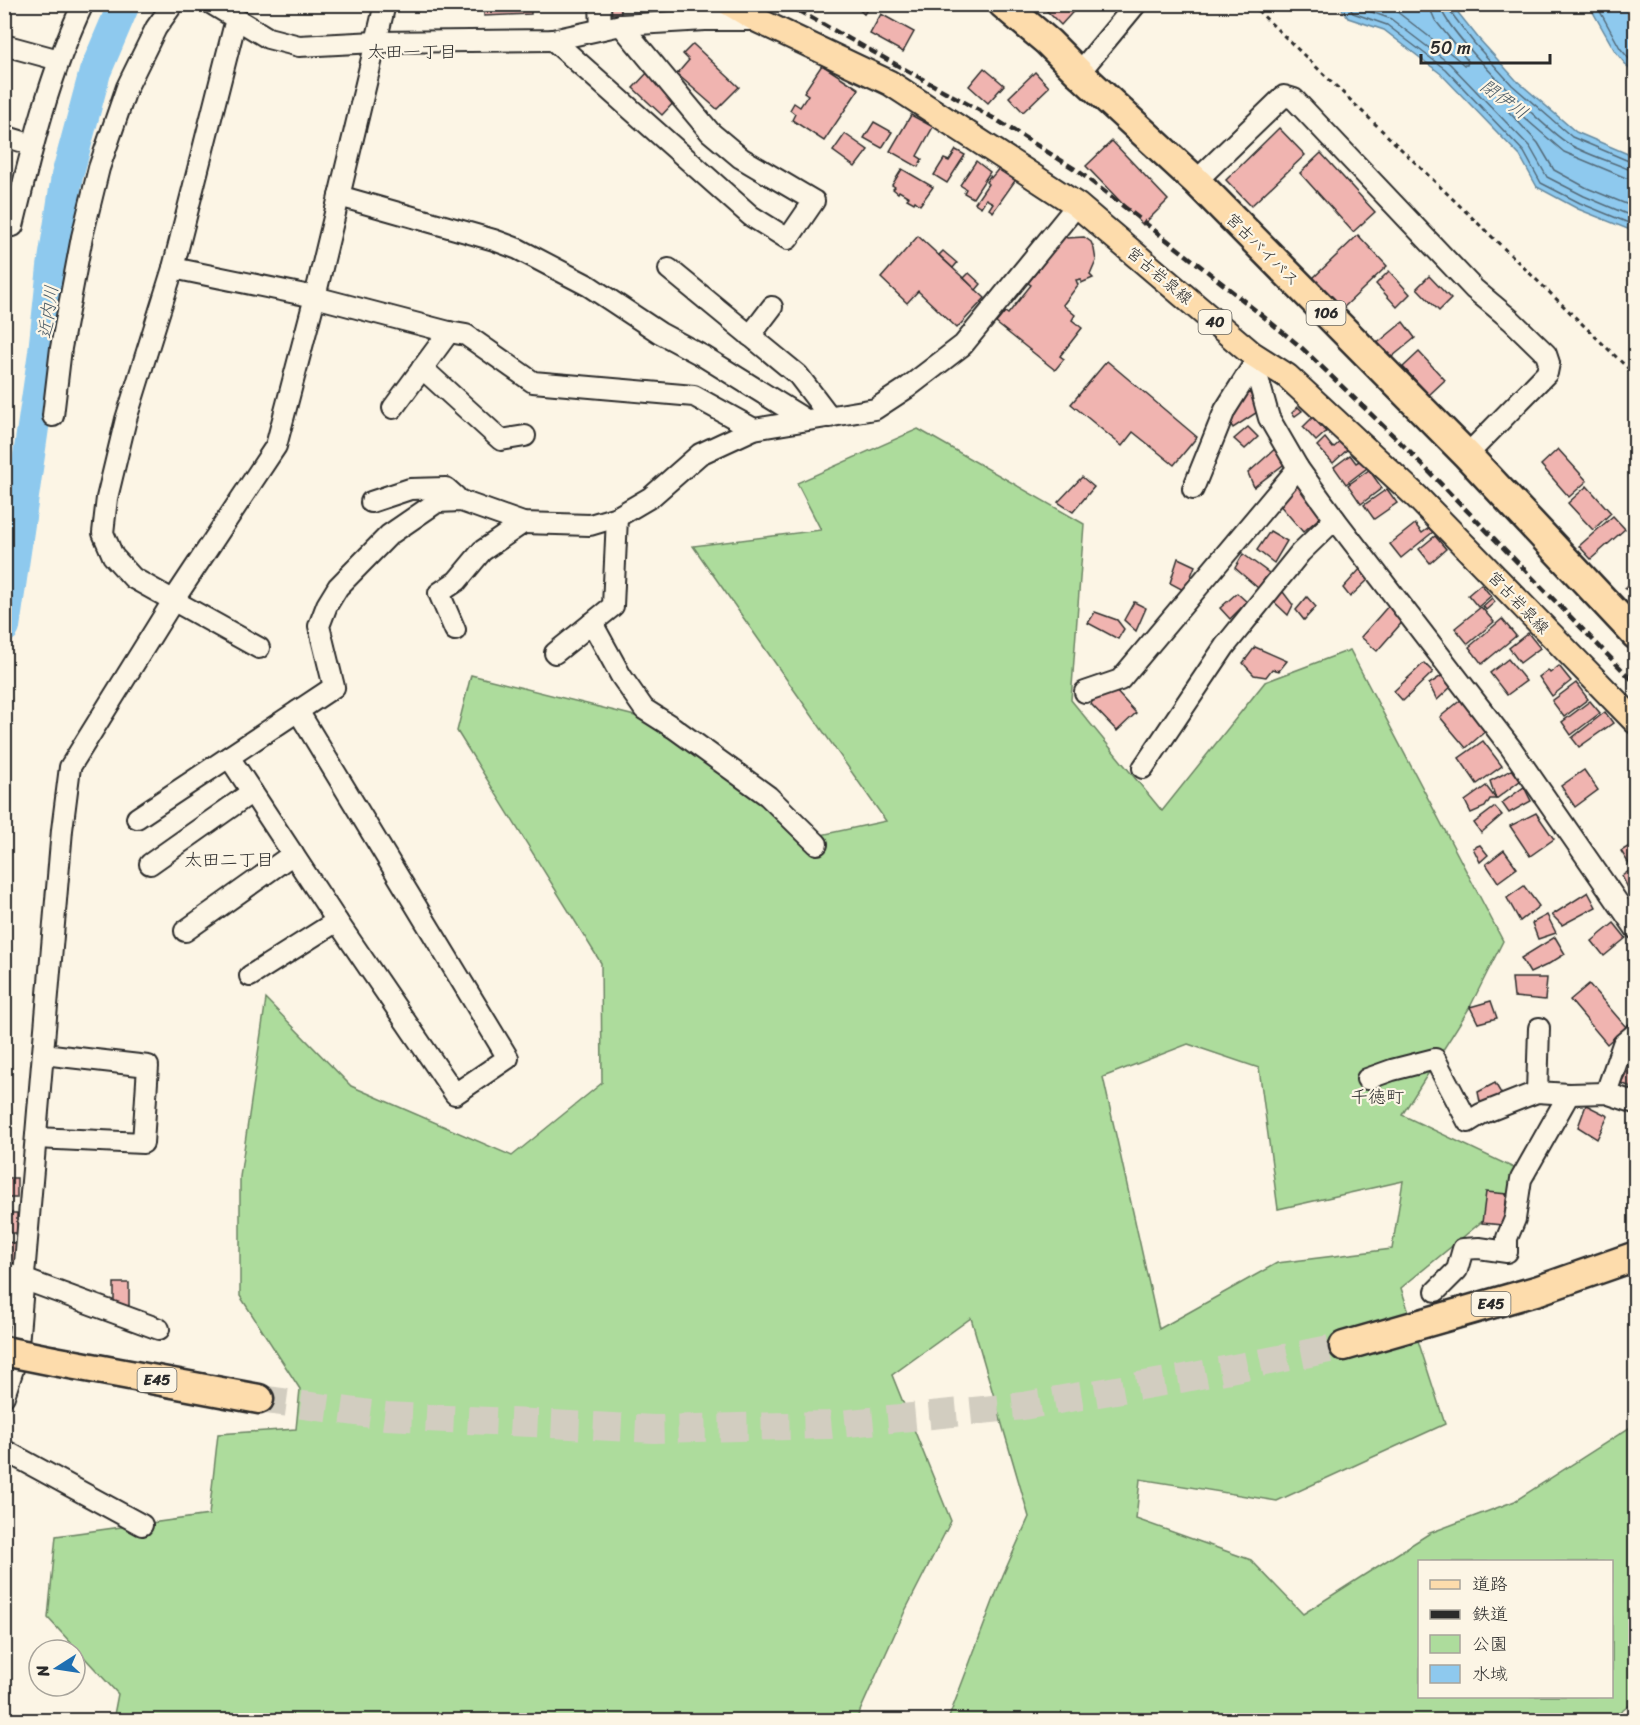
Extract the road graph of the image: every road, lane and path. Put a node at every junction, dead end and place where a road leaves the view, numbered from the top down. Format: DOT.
graph roads {
  1 [pos="173,4"];
  2 [pos="212,4"];
  3 [pos="385,4"];
  4 [pos="600,4"];
  5 [pos="730,4"];
  6 [pos="1003,4"];
  7 [pos="1136,4"];
  8 [pos="1251,4"];
  9 [pos="78,6"];
  10 [pos="236,19"];
  11 [pos="757,20"];
  12 [pos="621,25"];
  13 [pos="601,29"];
  14 [pos="553,40"];
  15 [pos="375,42"];
  16 [pos="4,45"];
  17 [pos="59,60"];
  18 [pos="1079,73"];
  19 [pos="4,136"];
  20 [pos="33,145"];
  21 [pos="1196,181"];
  22 [pos="339,196"];
  23 [pos="1077,205"];
  24 [pos="13,226"];
  25 [pos="173,268"];
  26 [pos="669,268"];
  27 [pos="315,297"];
  28 [pos="772,307"];
  29 [pos="449,333"];
  30 [pos="750,336"];
  31 [pos="1253,359"];
  32 [pos="422,369"];
  33 [pos="1635,376"];
  34 [pos="393,408"];
  35 [pos="53,416"];
  36 [pos="830,417"];
  37 [pos="806,420"];
  38 [pos="754,429"];
  39 [pos="525,436"];
  40 [pos="1467,454"];
  41 [pos="1298,468"];
  42 [pos="1193,489"];
  43 [pos="460,501"];
  44 [pos="371,502"];
  45 [pos="617,518"];
  46 [pos="1335,519"];
  47 [pos="523,523"];
  48 [pos="173,601"];
  49 [pos="592,623"];
  50 [pos="455,630"];
  51 [pos="1634,630"];
  52 [pos="259,648"];
  53 [pos="555,653"];
  54 [pos="1085,692"];
  55 [pos="298,711"];
  56 [pos="1635,722"];
  57 [pos="229,757"];
  58 [pos="1143,768"];
  59 [pos="252,792"];
  60 [pos="137,818"];
  61 [pos="817,843"];
  62 [pos="293,854"];
  63 [pos="150,864"];
  64 [pos="337,921"];
  65 [pos="1635,929"];
  66 [pos="185,931"];
  67 [pos="250,976"];
  68 [pos="1539,1028"];
  69 [pos="1635,1033"];
  70 [pos="43,1054"];
  71 [pos="1367,1079"];
  72 [pos="1537,1092"];
  73 [pos="1606,1093"];
  74 [pos="1569,1094"];
  75 [pos="1635,1103"];
  76 [pos="36,1138"];
  77 [pos="1635,1256"];
  78 [pos="4,1272"];
  79 [pos="24,1280"];
  80 [pos="1437,1291"];
  81 [pos="159,1329"];
  82 [pos="1344,1346"];
  83 [pos="4,1351"];
  84 [pos="4,1396"];
  85 [pos="259,1400"];
  86 [pos="4,1450"];
  87 [pos="142,1525"];
  1 -- 35 [label="street"];
  2 -- 10 [label="street"];
  3 -- 15 [label="street"];
  4 -- 13 [label="street"];
  5 -- 11 [label="main road, 宮古岩泉線 / 40"];
  6 -- 18 [label="highway, 宮古バイパス / 106"];
  7 -- 18 [label="street"];
  8 -- 33 [label="path"];
  9 -- 17 [label="street"];
  10 -- 15 [label="street"];
  10 -- 25 [label="street"];
  11 -- 12 [label="street"];
  11 -- 23 [label="main road, 宮古岩泉線 / 40"];
  12 -- 13 [label="street"];
  12 -- 14 [label="street"];
  13 -- 14 [label="street"];
  14 -- 15 [label="street"];
  15 -- 22 [label="street"];
  16 -- 17 [label="street"];
  17 -- 20 [label="street"];
  18 -- 21 [label="highway, 宮古バイパス / 106"];
  19 -- 20 [label="street"];
  20 -- 24 [label="street"];
  21 -- 40 [label="highway, 宮古バイパス / 106"];
  21 -- 40 [label="street"];
  22 -- 27 [label="street"];
  22 -- 37 [label="street"];
  23 -- 31 [label="main road, 宮古岩泉線 / 40"];
  23 -- 36 [label="street"];
  25 -- 27 [label="street"];
  25 -- 48 [label="street"];
  26 -- 30 [label="street"];
  27 -- 29 [label="street"];
  27 -- 48 [label="street"];
  28 -- 30 [label="street"];
  29 -- 32 [label="street"];
  29 -- 38 [label="street"];
  30 -- 36 [label="street"];
  31 -- 41 [label="street"];
  31 -- 42 [label="street"];
  31 -- 56 [label="main road, 宮古岩泉線 / 40"];
  32 -- 34 [label="street"];
  32 -- 39 [label="street"];
  36 -- 37 [label="street"];
  37 -- 38 [label="street"];
  38 -- 45 [label="street"];
  40 -- 51 [label="highway, 宮古バイパス / 106"];
  41 -- 46 [label="street"];
  41 -- 54 [label="street"];
  43 -- 44 [label="street"];
  43 -- 47 [label="street"];
  43 -- 55 [label="street"];
  45 -- 47 [label="street"];
  45 -- 49 [label="street"];
  46 -- 58 [label="street"];
  46 -- 65 [label="street"];
  47 -- 50 [label="street"];
  48 -- 52 [label="street"];
  48 -- 70 [label="street"];
  49 -- 53 [label="street"];
  49 -- 61 [label="street"];
  55 -- 57 [label="street"];
  55 -- 64 [label="street"];
  57 -- 59 [label="street"];
  57 -- 60 [label="street"];
  59 -- 62 [label="street"];
  59 -- 63 [label="street"];
  62 -- 64 [label="street"];
  62 -- 66 [label="street"];
  64 -- 67 [label="street"];
  68 -- 72 [label="street"];
  69 -- 73 [label="street"];
  70 -- 76 [label="street"];
  70 -- 76 [label="street"];
  71 -- 72 [label="street"];
  72 -- 74 [label="street"];
  73 -- 74 [label="street"];
  73 -- 75 [label="street"];
  74 -- 80 [label="street"];
  76 -- 79 [label="street"];
  77 -- 82 [label="highway, E45"];
  78 -- 79 [label="street"];
  79 -- 81 [label="street"];
  79 -- 84 [label="street"];
  83 -- 85 [label="highway, E45, bridge"];
  86 -- 87 [label="street"];
}
